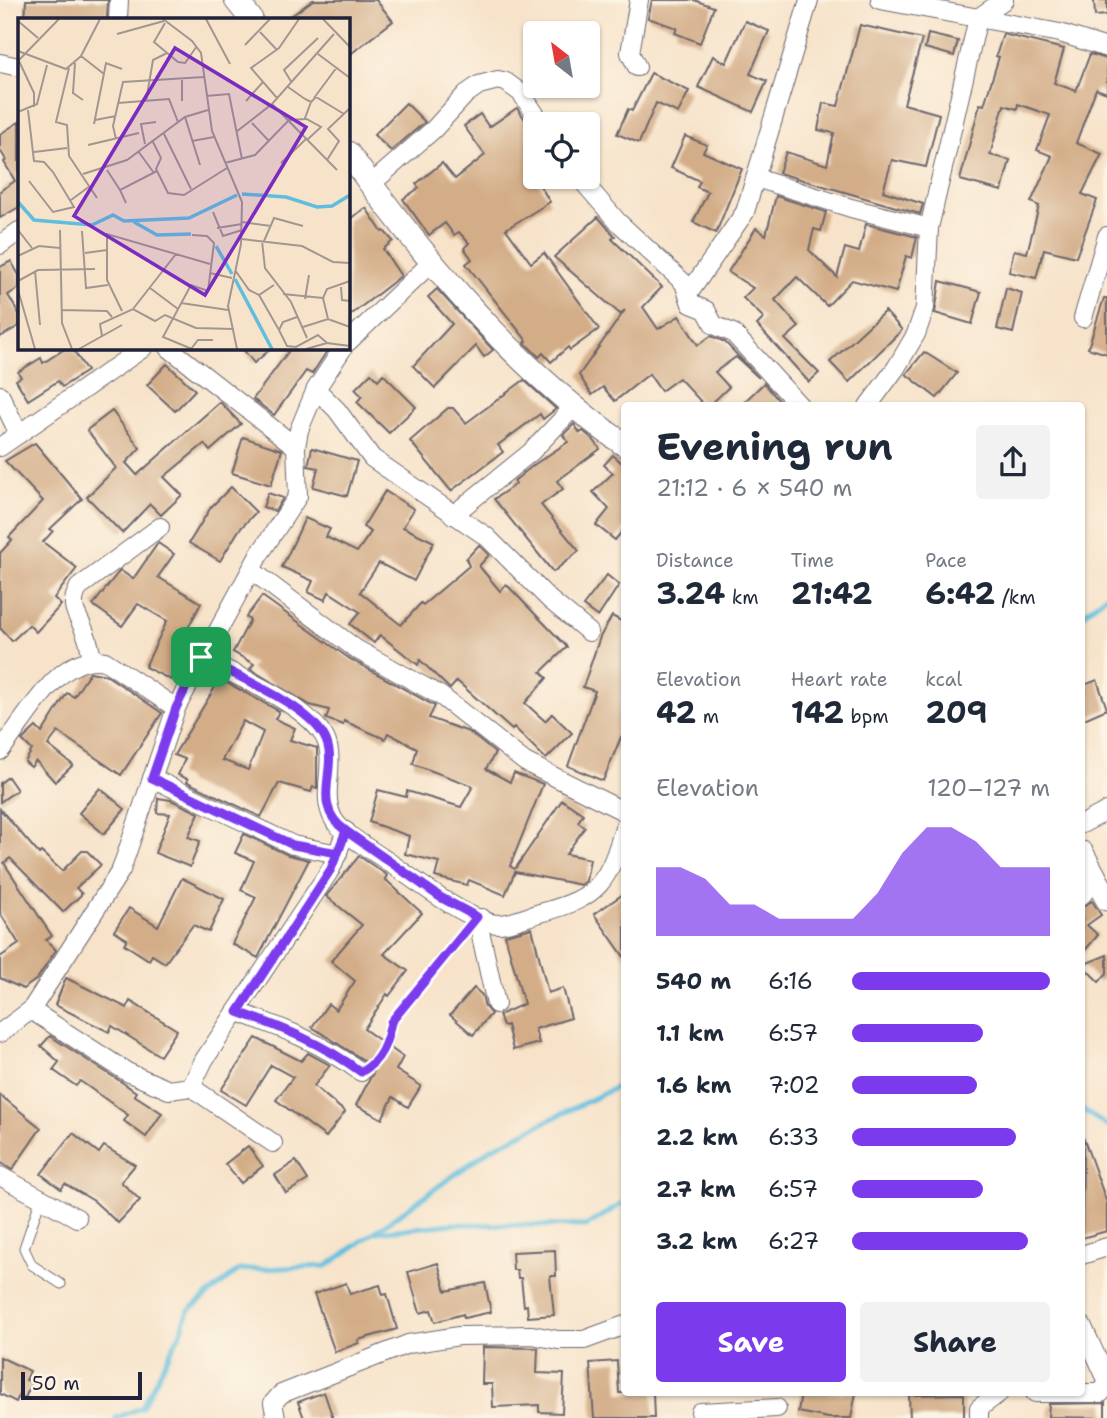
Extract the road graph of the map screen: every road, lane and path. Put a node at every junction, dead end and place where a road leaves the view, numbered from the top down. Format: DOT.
graph roads {
  1 [pos="119,0"];
  2 [pos="236,0"];
  3 [pos="639,0"];
  4 [pos="809,0"];
  5 [pos="880,0"];
  6 [pos="1004,0"];
  7 [pos="118,18"];
  8 [pos="250,18"];
  9 [pos="978,18"];
  10 [pos="1107,48"];
  11 [pos="0,63"];
  12 [pos="18,67"];
  13 [pos="637,67"];
  14 [pos="534,112"];
  15 [pos="350,156"];
  16 [pos="756,178"];
  17 [pos="370,185"];
  18 [pos="589,189"];
  19 [pos="929,228"];
  20 [pos="18,232"];
  21 [pos="1107,236"];
  22 [pos="0,244"];
  23 [pos="432,262"];
  24 [pos="689,293"];
  25 [pos="1083,318"];
  26 [pos="350,340"];
  27 [pos="140,350"];
  28 [pos="172,350"];
  29 [pos="342,350"];
  30 [pos="316,390"];
  31 [pos="0,395"];
  32 [pos="796,402"];
  33 [pos="870,402"];
  34 [pos="574,407"];
  35 [pos="19,434"];
  36 [pos="621,442"];
  37 [pos="0,447"];
  38 [pos="296,447"];
  39 [pos="453,515"];
  40 [pos="160,527"];
  41 [pos="251,570"];
  42 [pos="589,632"];
  43 [pos="201,657"];
  44 [pos="92,658"];
  45 [pos="176,708"];
  46 [pos="0,751"];
  47 [pos="152,778"];
  48 [pos="621,810"];
  49 [pos="1107,811"];
  50 [pos="1085,822"];
  51 [pos="346,831"];
  52 [pos="621,839"];
  53 [pos="338,853"];
  54 [pos="1088,887"];
  55 [pos="1107,899"];
  56 [pos="480,918"];
  57 [pos="496,1004"];
  58 [pos="31,1010"];
  59 [pos="238,1012"];
  60 [pos="0,1033"];
  61 [pos="361,1072"];
  62 [pos="191,1087"];
  63 [pos="273,1143"];
  64 [pos="0,1176"];
  65 [pos="42,1196"];
  66 [pos="77,1218"];
  67 [pos="1107,1247"];
  68 [pos="1085,1254"];
  69 [pos="61,1284"];
  70 [pos="621,1326"];
  71 [pos="1085,1332"];
  72 [pos="1107,1382"];
  73 [pos="1085,1395"];
  74 [pos="995,1396"];
  75 [pos="778,1406"];
  76 [pos="700,1412"];
  77 [pos="276,1418"];
  78 [pos="979,1418"];
  1 -- 7 [label="street"];
  2 -- 8 [label="street"];
  3 -- 13 [label="street"];
  4 -- 16 [label="street"];
  5 -- 9 [label="street"];
  6 -- 9 [label="street"];
  9 -- 10 [label="street"];
  9 -- 19 [label="street"];
  11 -- 12 [label="street"];
  14 -- 17 [label="street"];
  15 -- 17 [label="street"];
  16 -- 19 [label="street"];
  16 -- 24 [label="street"];
  17 -- 23 [label="street"];
  18 -- 24 [label="street"];
  19 -- 33 [label="street"];
  20 -- 22 [label="street"];
  21 -- 25 [label="street"];
  23 -- 26 [label="street"];
  23 -- 34 [label="street"];
  24 -- 32 [label="street"];
  27 -- 35 [label="street"];
  28 -- 38 [label="street"];
  29 -- 30 [label="street"];
  30 -- 38 [label="street"];
  30 -- 39 [label="street"];
  31 -- 35 [label="street"];
  34 -- 36 [label="street"];
  34 -- 39 [label="street"];
  35 -- 37 [label="street"];
  38 -- 41 [label="street"];
  39 -- 42 [label="street"];
  40 -- 44 [label="street"];
  41 -- 43 [label="street"];
  41 -- 48 [label="street"];
  43 -- 45 [label="street"];
  43 -- 51 [label="street"];
  44 -- 45 [label="street"];
  44 -- 46 [label="street"];
  45 -- 47 [label="street"];
  47 -- 53 [label="street"];
  47 -- 58 [label="street"];
  49 -- 50 [label="street"];
  51 -- 53 [label="street"];
  51 -- 56 [label="street"];
  52 -- 56 [label="street"];
  53 -- 59 [label="street"];
  54 -- 55 [label="street"];
  56 -- 57 [label="street"];
  56 -- 61 [label="path"];
  58 -- 60 [label="street"];
  58 -- 62 [label="street"];
  59 -- 61 [label="street"];
  59 -- 62 [label="street"];
  62 -- 63 [label="street"];
  64 -- 65 [label="street"];
  65 -- 66 [label="street"];
  65 -- 69 [label="lane"];
  67 -- 68 [label="street"];
  70 -- 77 [label="street"];
  71 -- 72 [label="street"];
  72 -- 73 [label="street"];
  74 -- 78 [label="street"];
  75 -- 76 [label="street"];
}
